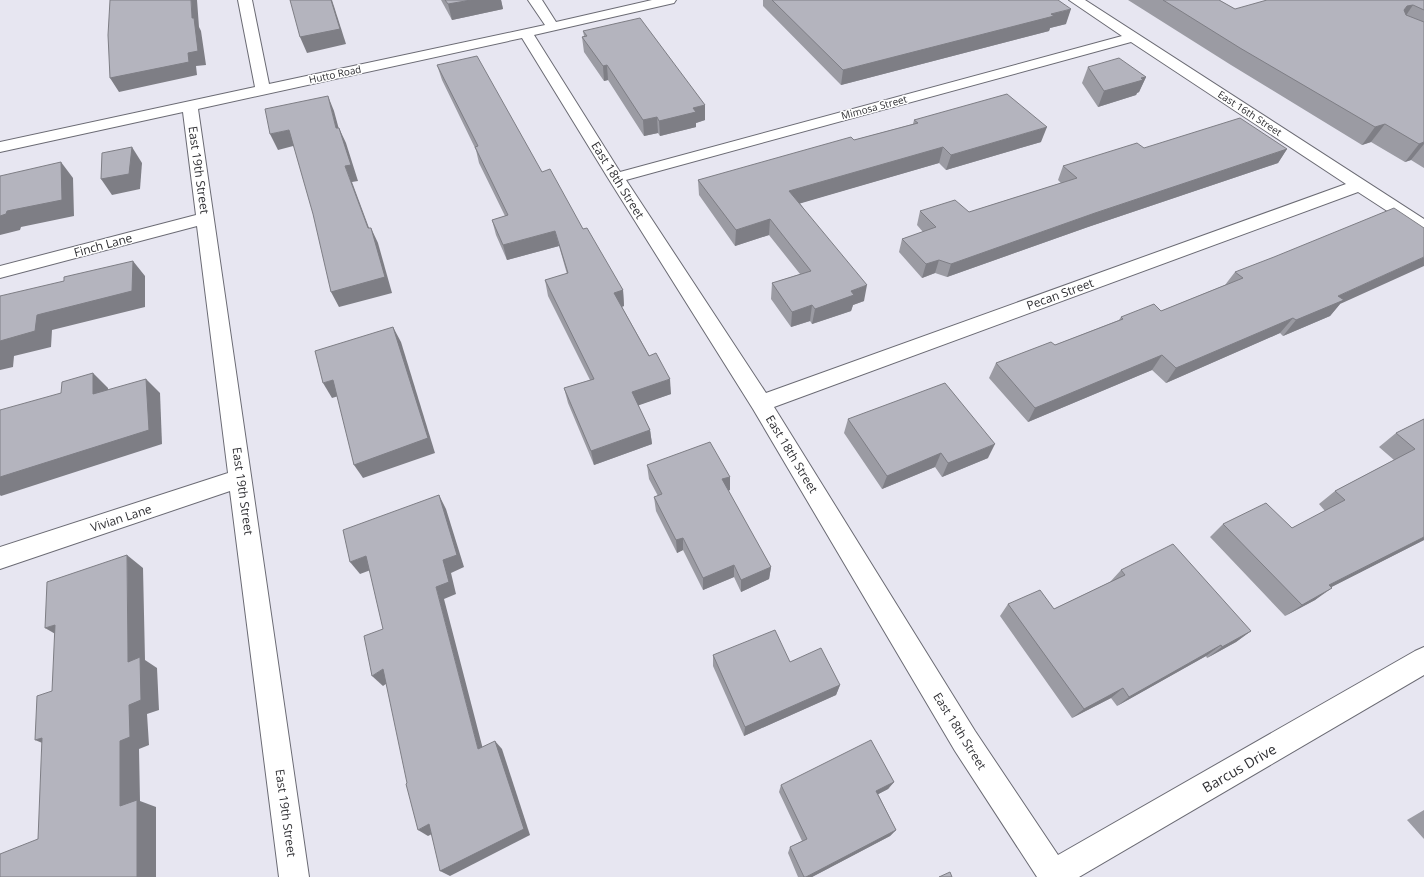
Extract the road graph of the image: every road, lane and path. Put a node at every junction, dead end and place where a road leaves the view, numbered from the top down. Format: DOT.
graph roads {
  1 [pos="245,0"];
  2 [pos="535,0"];
  3 [pos="669,0"];
  4 [pos="1076,0"];
  5 [pos="553,27"];
  6 [pos="526,33"];
  7 [pos="1133,37"];
  8 [pos="263,90"];
  9 [pos="190,106"];
  10 [pos="0,147"];
  11 [pos="616,178"];
  12 [pos="1360,185"];
  13 [pos="205,218"];
  14 [pos="1424,227"];
  15 [pos="0,272"];
  16 [pos="761,403"];
  17 [pos="241,478"];
  18 [pos="0,558"];
  19 [pos="1424,660"];
  20 [pos="1054,876"];
  21 [pos="294,877"];
  1 -- 8 [label="street"];
  2 -- 5 [label="street"];
  3 -- 5 [label="street, Hutto Road"];
  4 -- 7 [label="street, East 16th Street"];
  5 -- 6 [label="street, Hutto Road"];
  6 -- 8 [label="street, Hutto Road"];
  6 -- 11 [label="street, East 18th Street"];
  7 -- 11 [label="street, Mimosa Street"];
  7 -- 12 [label="street, East 16th Street"];
  8 -- 9 [label="street, Hutto Road"];
  9 -- 10 [label="street, Hutto Road"];
  9 -- 13 [label="street, East 19th Street"];
  11 -- 16 [label="street, East 18th Street"];
  12 -- 14 [label="street, East 16th Street"];
  12 -- 16 [label="street, Pecan Street"];
  13 -- 15 [label="street, Finch Lane"];
  13 -- 17 [label="street, East 19th Street"];
  16 -- 20 [label="street, East 18th Street"];
  17 -- 18 [label="street, Vivian Lane"];
  17 -- 21 [label="street, East 19th Street"];
  19 -- 20 [label="street, Barcus Drive"];
}
